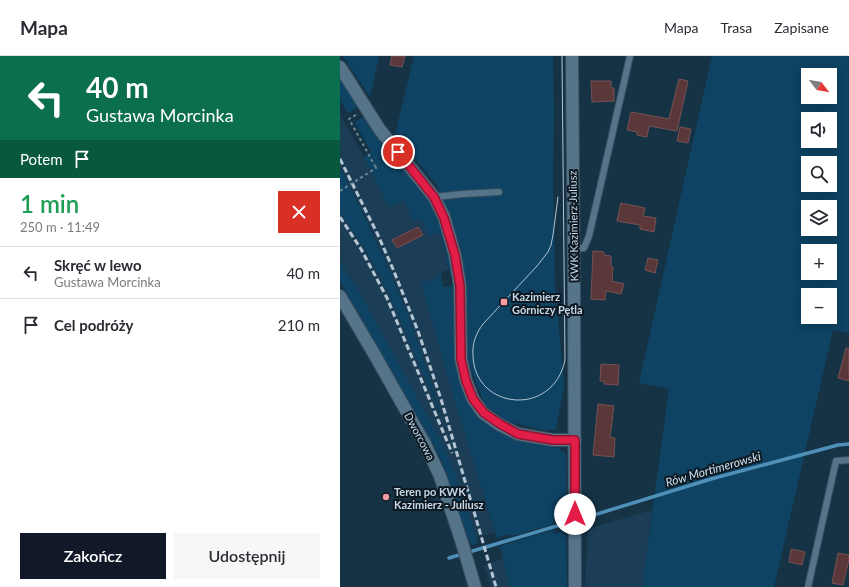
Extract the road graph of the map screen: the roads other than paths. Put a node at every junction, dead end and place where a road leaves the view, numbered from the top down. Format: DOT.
graph roads {
  1 [pos="572,56"];
  2 [pos="630,56"];
  3 [pos="340,67"];
  4 [pos="499,192"];
  5 [pos="434,197"];
  6 [pos="573,250"];
  7 [pos="340,296"];
  8 [pos="575,440"];
  9 [pos="849,460"];
  10 [pos="475,587"];
  11 [pos="575,587"];
  12 [pos="808,587"];
  1 -- 6 [label="street, KWK Kazimierz-Juliusz"];
  2 -- 6 [label="lane"];
  3 -- 5 [label="street"];
  4 -- 5 [label="lane"];
  5 -- 8 [label="street"];
  6 -- 8 [label="street, KWK Kazimierz-Juliusz"];
  7 -- 10 [label="street, Dworcowa"];
  8 -- 11 [label="street, KWK Kazimierz-Juliusz"];
  9 -- 12 [label="lane"];
}
